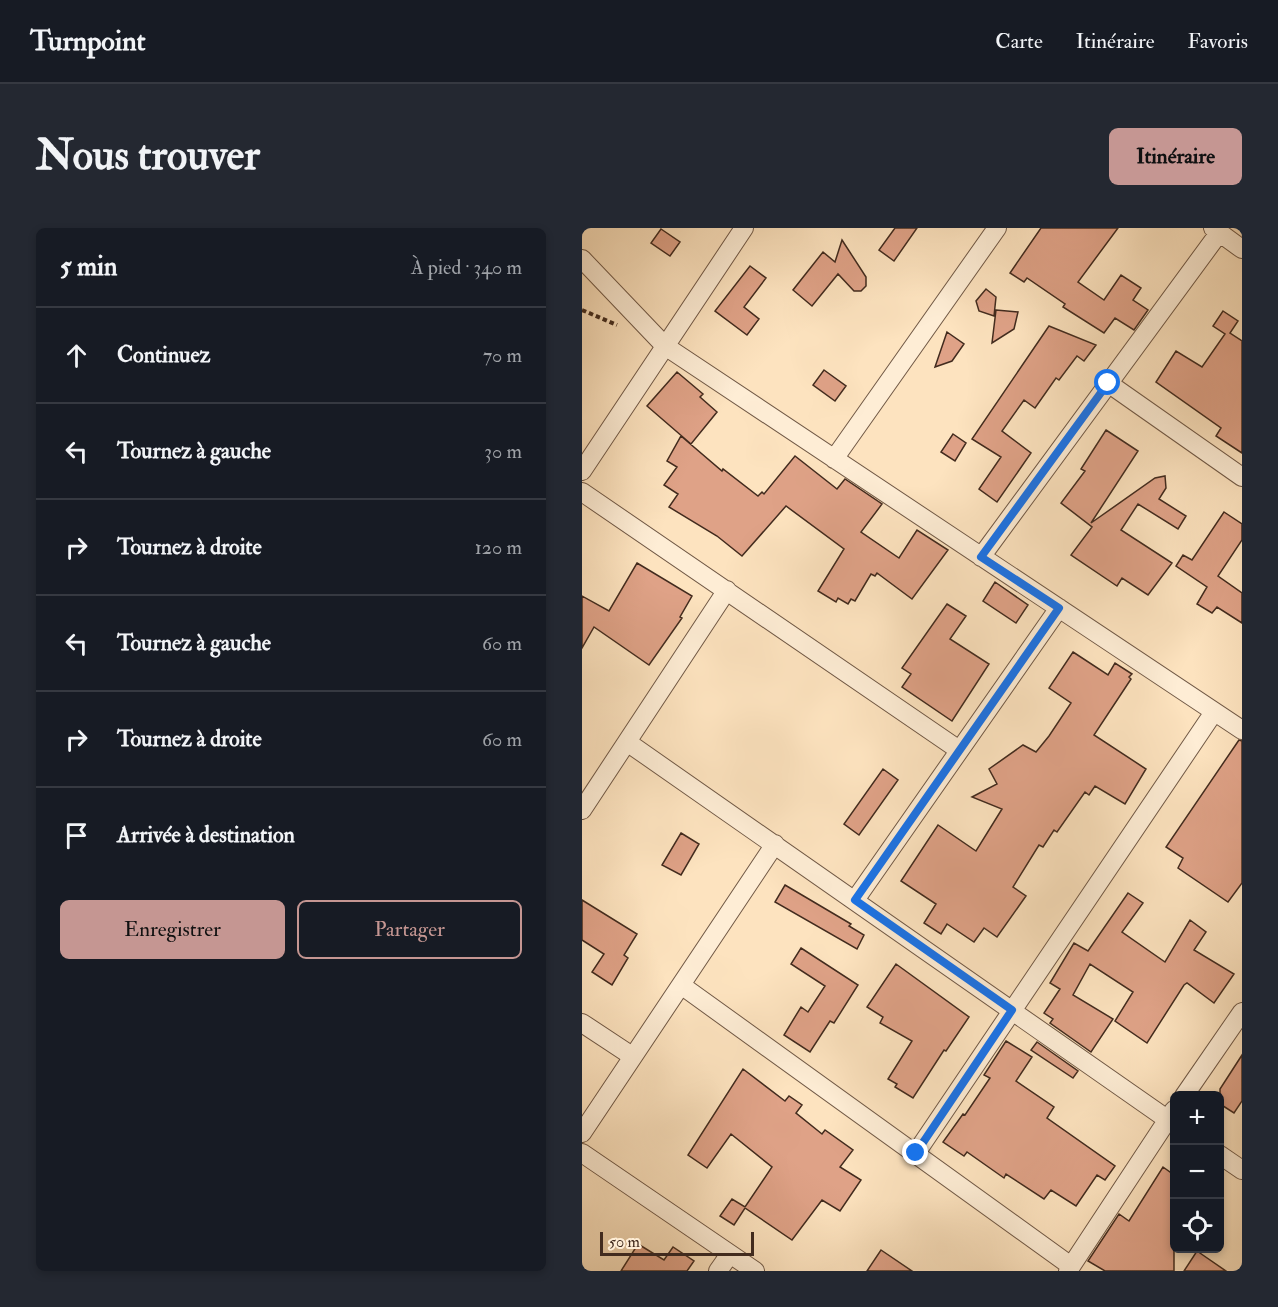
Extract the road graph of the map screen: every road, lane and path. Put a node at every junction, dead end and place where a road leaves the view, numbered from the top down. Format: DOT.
graph roads {
  1 [pos="744,228"];
  2 [pos="997,228"];
  3 [pos="1216,230"];
  4 [pos="1242,249"];
  5 [pos="582,259"];
  6 [pos="665,346"];
  7 [pos="1108,383"];
  8 [pos="834,459"];
  9 [pos="582,471"];
  10 [pos="1242,477"];
  11 [pos="582,492"];
  12 [pos="981,557"];
  13 [pos="727,590"];
  14 [pos="1059,608"];
  15 [pos="1214,712"];
  16 [pos="1242,730"];
  17 [pos="627,742"];
  18 [pos="959,750"];
  19 [pos="582,810"];
  20 [pos="776,844"];
  21 [pos="855,900"];
  22 [pos="681,985"];
  23 [pos="1012,1010"];
  24 [pos="1242,1012"];
  25 [pos="582,1023"];
  26 [pos="632,1056"];
  27 [pos="1187,1091"];
  28 [pos="1170,1117"];
  29 [pos="1170,1121"];
  30 [pos="582,1133"];
  31 [pos="582,1153"];
  32 [pos="916,1153"];
  33 [pos="1224,1158"];
  34 [pos="1242,1170"];
  35 [pos="730,1254"];
  36 [pos="1070,1268"];
  37 [pos="718,1271"];
  38 [pos="755,1271"];
  1 -- 6 [label="street"];
  2 -- 8 [label="street"];
  3 -- 4 [label="street"];
  3 -- 7 [label="street"];
  5 -- 6 [label="street"];
  6 -- 8 [label="street"];
  6 -- 9 [label="street"];
  7 -- 10 [label="street"];
  7 -- 12 [label="street"];
  8 -- 12 [label="street"];
  11 -- 13 [label="street"];
  12 -- 14 [label="street"];
  13 -- 17 [label="street"];
  13 -- 18 [label="street"];
  14 -- 15 [label="street"];
  14 -- 18 [label="street"];
  15 -- 16 [label="street"];
  15 -- 23 [label="street"];
  17 -- 19 [label="street"];
  17 -- 20 [label="street"];
  18 -- 21 [label="street"];
  20 -- 21 [label="street"];
  20 -- 22 [label="street"];
  21 -- 23 [label="street"];
  22 -- 26 [label="street"];
  22 -- 32 [label="street"];
  23 -- 28 [label="street"];
  23 -- 32 [label="street"];
  24 -- 27 [label="street"];
  25 -- 26 [label="street"];
  26 -- 30 [label="street"];
  29 -- 36 [label="street"];
  31 -- 35 [label="street"];
  32 -- 36 [label="street"];
  33 -- 34 [label="street"];
  35 -- 37 [label="street"];
  35 -- 38 [label="street"];
}
